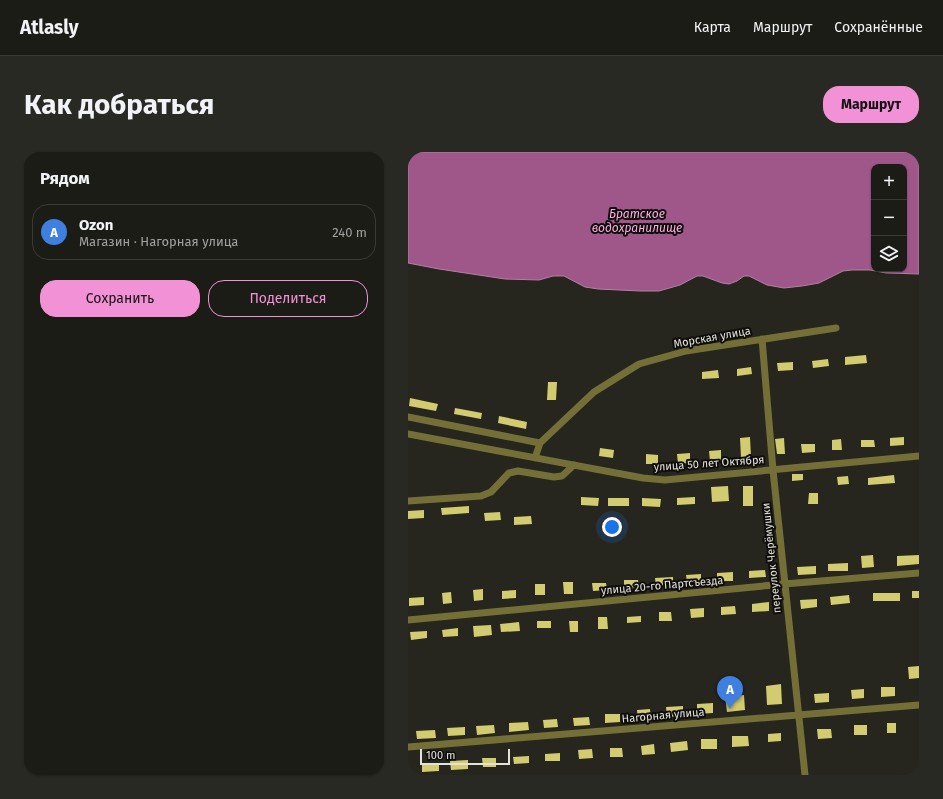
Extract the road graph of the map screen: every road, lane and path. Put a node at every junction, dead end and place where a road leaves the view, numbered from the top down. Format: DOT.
graph roads {
  1 [pos="836,328"];
  2 [pos="762,339"];
  3 [pos="408,417"];
  4 [pos="408,434"];
  5 [pos="540,444"];
  6 [pos="919,456"];
  7 [pos="535,458"];
  8 [pos="574,465"];
  9 [pos="773,470"];
  10 [pos="408,501"];
  11 [pos="919,573"];
  12 [pos="784,584"];
  13 [pos="408,620"];
  14 [pos="919,705"];
  15 [pos="798,715"];
  16 [pos="408,747"];
  17 [pos="805,775"];
  1 -- 2 [label="street, Морская улица"];
  2 -- 5 [label="street, Морская улица"];
  2 -- 9 [label="street, переулок Черёмушки"];
  3 -- 5 [label="street"];
  4 -- 7 [label="street, улица 50 лет Октября"];
  5 -- 7 [label="street, Морская улица"];
  6 -- 9 [label="street, улица 50 лет Октября"];
  7 -- 8 [label="street, улица 50 лет Октября"];
  8 -- 9 [label="street, улица 50 лет Октября"];
  8 -- 10 [label="street"];
  9 -- 12 [label="street, переулок Черёмушки"];
  11 -- 12 [label="street, улица 20-го Партсъезда"];
  12 -- 13 [label="street, улица 20-го Партсъезда"];
  12 -- 15 [label="street, переулок Черёмушки"];
  14 -- 15 [label="street, Нагорная улица"];
  15 -- 16 [label="street, Нагорная улица"];
  15 -- 17 [label="street, переулок Черёмушки"];
}
